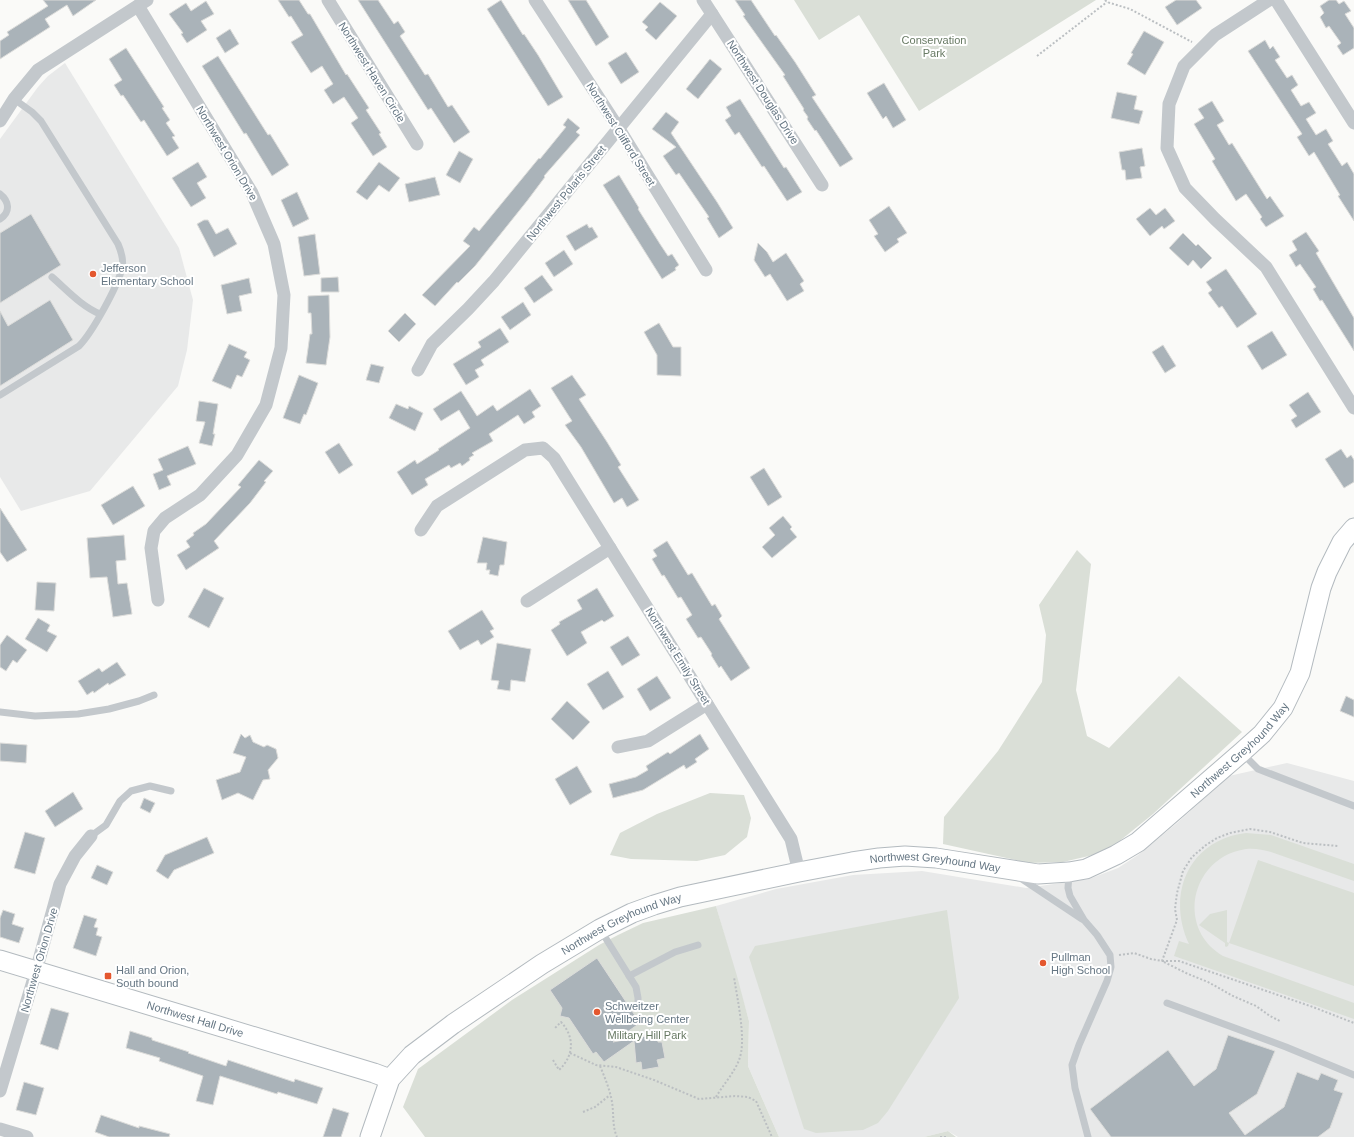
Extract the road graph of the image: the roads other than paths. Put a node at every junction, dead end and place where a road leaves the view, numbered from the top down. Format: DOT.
graph roads {
  1 [pos="328,0"];
  2 [pos="535,0"];
  3 [pos="703,0"];
  4 [pos="1269,0"];
  5 [pos="1276,0"];
  6 [pos="143,3"];
  7 [pos="712,14"];
  8 [pos="14,99"];
  9 [pos="0,122"];
  10 [pos="1354,123"];
  11 [pos="619,129"];
  12 [pos="416,144"];
  13 [pos="822,185"];
  14 [pos="0,194"];
  15 [pos="0,219"];
  16 [pos="706,270"];
  17 [pos="52,277"];
  18 [pos="100,314"];
  19 [pos="418,370"];
  20 [pos="0,395"];
  21 [pos="1354,408"];
  22 [pos="1354,528"];
  23 [pos="421,530"];
  24 [pos="610,548"];
  25 [pos="158,600"];
  26 [pos="527,601"];
  27 [pos="154,695"];
  28 [pos="707,704"];
  29 [pos="0,712"];
  30 [pos="618,747"];
  31 [pos="1242,752"];
  32 [pos="171,791"];
  33 [pos="1354,806"];
  34 [pos="91,836"];
  35 [pos="1008,869"];
  36 [pos="799,872"];
  37 [pos="1069,872"];
  38 [pos="1084,920"];
  39 [pos="600,929"];
  40 [pos="698,945"];
  41 [pos="0,960"];
  42 [pos="36,971"];
  43 [pos="629,976"];
  44 [pos="1167,1003"];
  45 [pos="638,1008"];
  46 [pos="1354,1075"];
  47 [pos="390,1079"];
  48 [pos="0,1091"];
  49 [pos="0,1129"];
  50 [pos="27,1137"];
  51 [pos="370,1137"];
  52 [pos="1088,1137"];
  1 -- 12 [label="street, Northwest Haven Circle"];
  2 -- 11 [label="street, Northwest Clifford Street"];
  3 -- 7 [label="street, Northwest Douglas Drive"];
  4 -- 21 [label="street"];
  5 -- 10 [label="street"];
  6 -- 8 [label="street"];
  6 -- 25 [label="street, Northwest Orion Drive"];
  7 -- 11 [label="street, Northwest Polaris Street"];
  7 -- 13 [label="street, Northwest Douglas Drive"];
  8 -- 9 [label="street"];
  8 -- 18 [label="lane"];
  11 -- 16 [label="street, Northwest Clifford Street"];
  11 -- 19 [label="street, Northwest Polaris Street"];
  14 -- 15 [label="lane"];
  17 -- 18 [label="lane"];
  18 -- 20 [label="lane"];
  22 -- 31 [label="street, Northwest Greyhound Way"];
  23 -- 24 [label="street, Northwest Emily Street"];
  24 -- 26 [label="street"];
  24 -- 28 [label="street, Northwest Emily Street"];
  27 -- 29 [label="lane"];
  28 -- 30 [label="street"];
  28 -- 36 [label="street, Northwest Emily Street"];
  31 -- 33 [label="lane"];
  31 -- 37 [label="street, Northwest Greyhound Way"];
  32 -- 34 [label="lane"];
  34 -- 42 [label="street, Northwest Orion Drive"];
  35 -- 36 [label="street, Northwest Greyhound Way"];
  35 -- 37 [label="street, Northwest Greyhound Way"];
  35 -- 38 [label="lane"];
  36 -- 39 [label="street, Northwest Greyhound Way"];
  37 -- 38 [label="lane"];
  38 -- 52 [label="lane"];
  39 -- 43 [label="lane"];
  39 -- 47 [label="street, Northwest Greyhound Way"];
  40 -- 43 [label="lane"];
  41 -- 42 [label="street, Northwest Hall Drive"];
  42 -- 47 [label="street, Northwest Hall Drive"];
  42 -- 48 [label="street, Northwest Orion Drive"];
  43 -- 45 [label="lane"];
  44 -- 46 [label="lane"];
  47 -- 51 [label="street"];
  49 -- 50 [label="street"];
}
